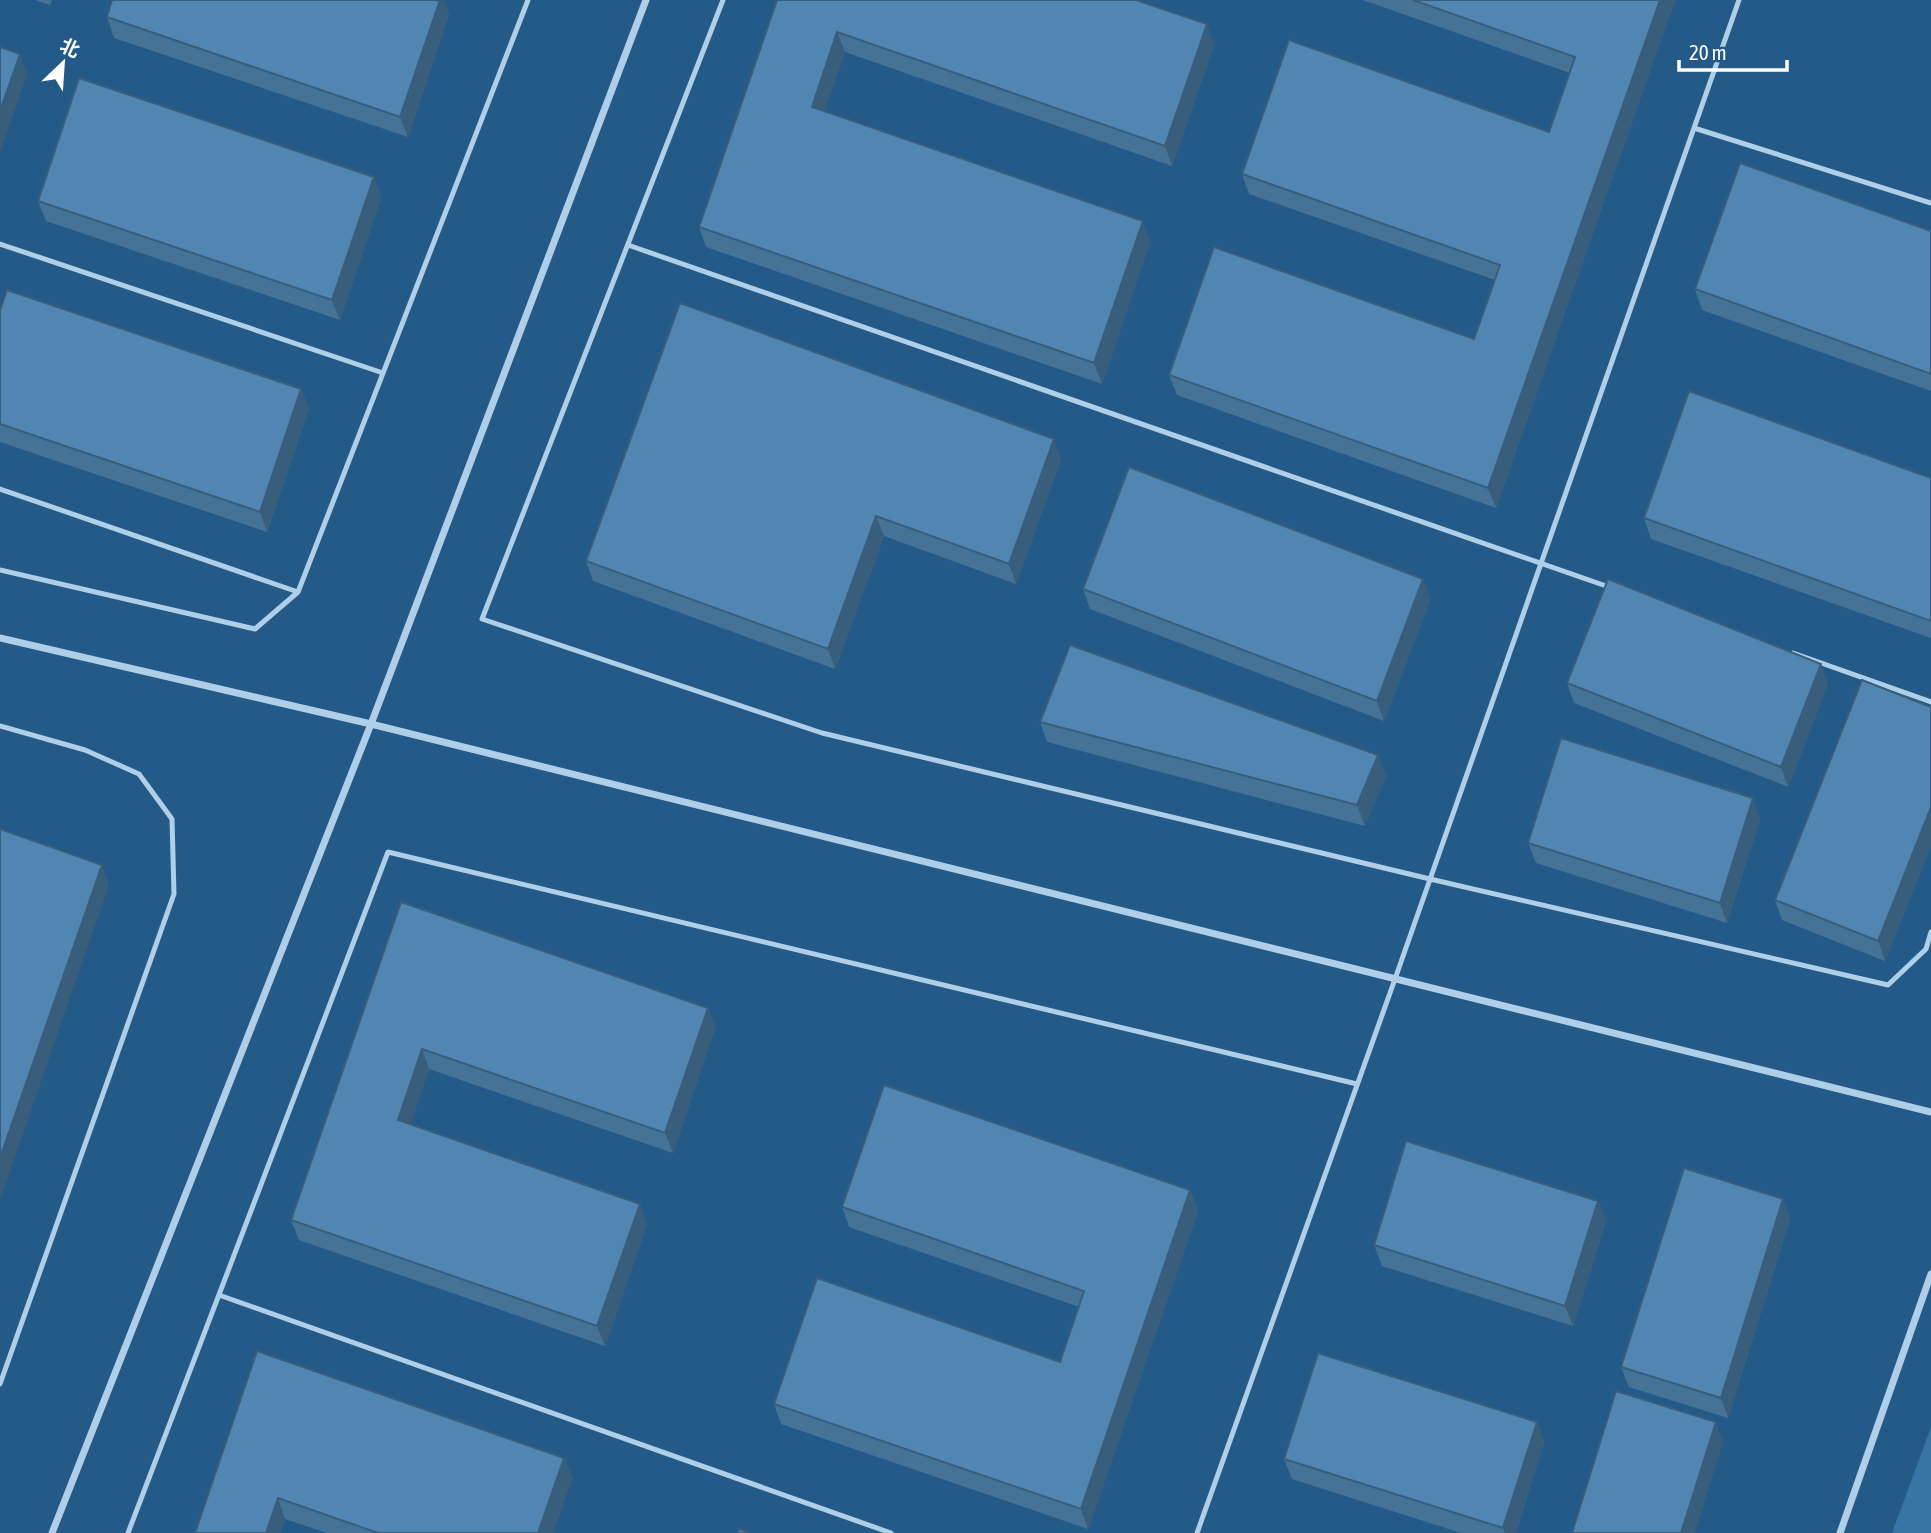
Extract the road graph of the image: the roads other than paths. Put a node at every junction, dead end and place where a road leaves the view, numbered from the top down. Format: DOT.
graph roads {
  1 [pos="528,0"];
  2 [pos="646,0"];
  3 [pos="723,0"];
  4 [pos="1739,0"];
  5 [pos="1694,128"];
  6 [pos="1931,203"];
  7 [pos="0,244"];
  8 [pos="628,245"];
  9 [pos="383,373"];
  10 [pos="0,489"];
  11 [pos="1541,563"];
  12 [pos="0,569"];
  13 [pos="1619,591"];
  14 [pos="298,592"];
  15 [pos="0,638"];
  16 [pos="1788,651"];
  17 [pos="1931,702"];
  18 [pos="371,724"];
  19 [pos="0,726"];
  20 [pos="1430,879"];
  21 [pos="1931,932"];
  22 [pos="1395,979"];
  23 [pos="1357,1084"];
  24 [pos="1931,1112"];
  25 [pos="1931,1274"];
  26 [pos="219,1295"];
  27 [pos="0,1384"];
  28 [pos="52,1533"];
  29 [pos="128,1533"];
  30 [pos="891,1533"];
  31 [pos="1197,1533"];
  32 [pos="1840,1533"];
  1 -- 9 [label="lane"];
  2 -- 18 [label="street"];
  3 -- 8 [label="lane"];
  4 -- 5 [label="lane"];
  5 -- 6 [label="lane"];
  5 -- 11 [label="lane"];
  7 -- 9 [label="lane"];
  8 -- 11 [label="lane"];
  8 -- 20 [label="lane"];
  9 -- 14 [label="lane"];
  10 -- 14 [label="lane"];
  11 -- 13 [label="lane"];
  11 -- 20 [label="lane"];
  12 -- 14 [label="lane"];
  15 -- 18 [label="street"];
  16 -- 17 [label="lane"];
  18 -- 22 [label="street"];
  18 -- 28 [label="street"];
  19 -- 27 [label="lane"];
  20 -- 21 [label="lane"];
  20 -- 22 [label="lane"];
  22 -- 23 [label="lane"];
  22 -- 24 [label="street"];
  23 -- 26 [label="lane"];
  23 -- 31 [label="lane"];
  25 -- 32 [label="street"];
  26 -- 29 [label="lane"];
  26 -- 30 [label="lane"];
}
